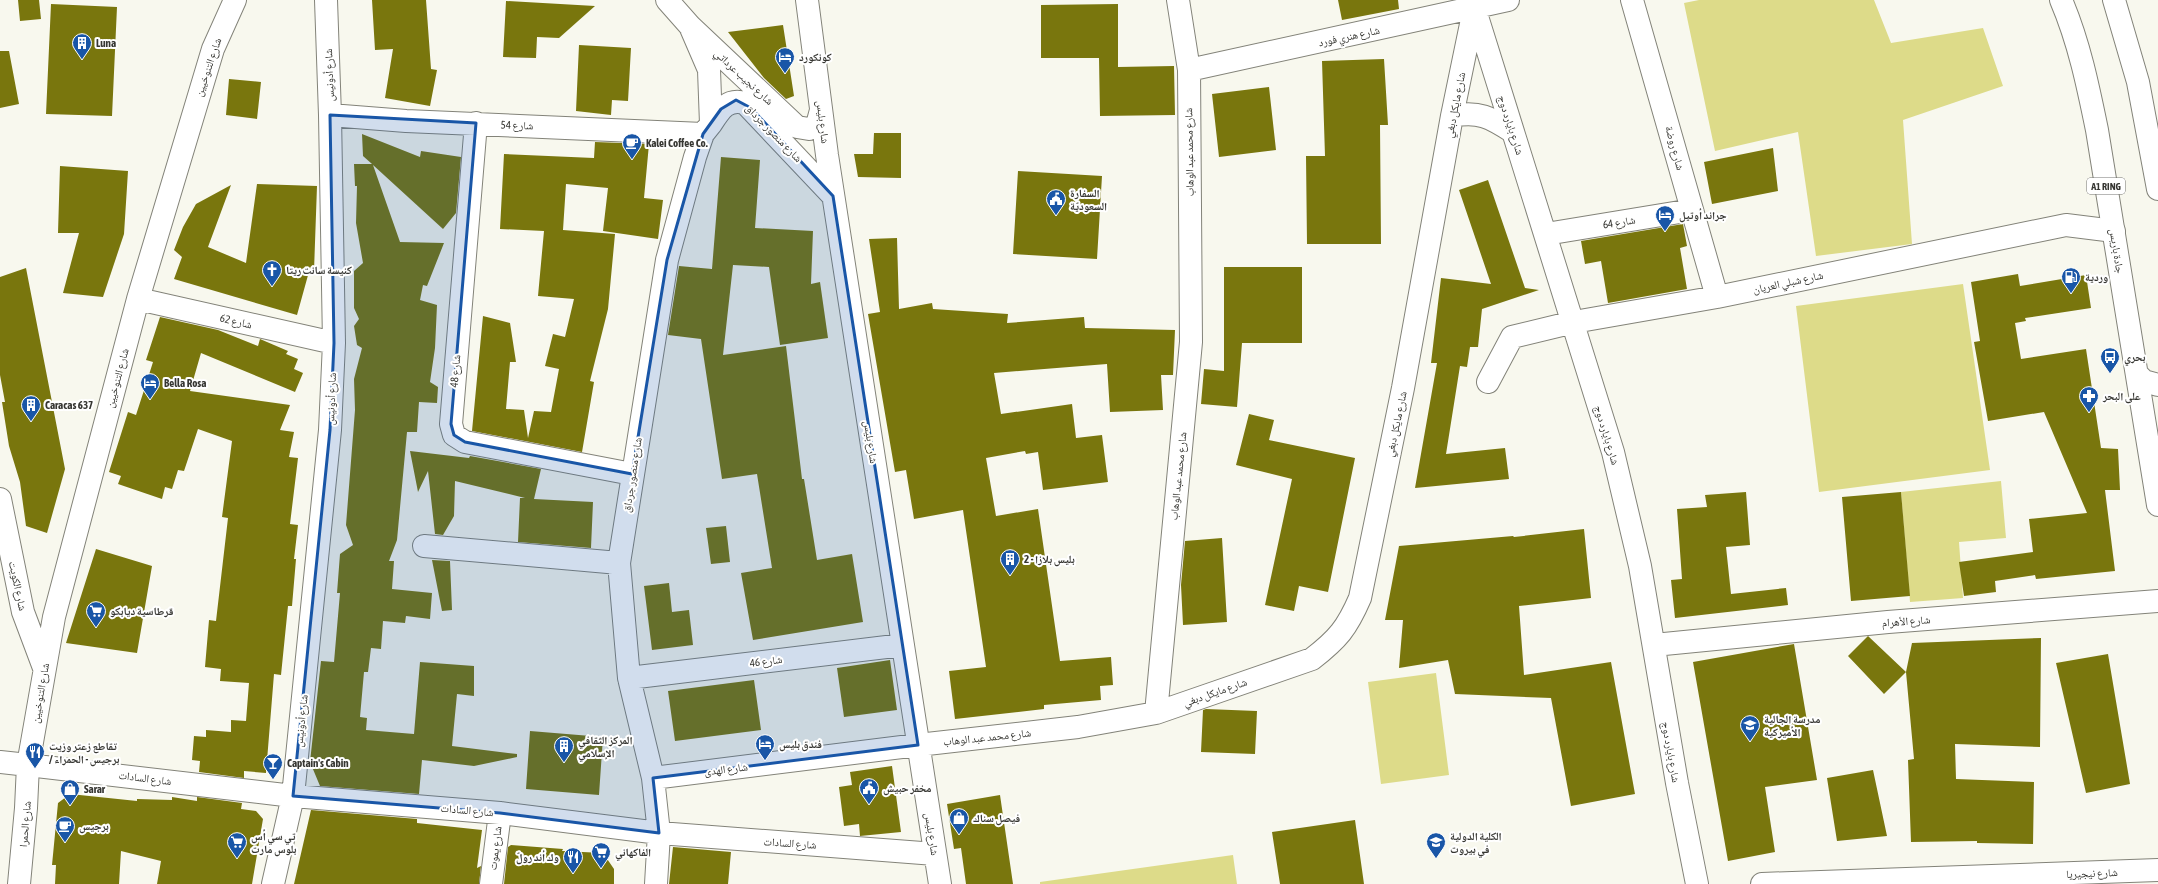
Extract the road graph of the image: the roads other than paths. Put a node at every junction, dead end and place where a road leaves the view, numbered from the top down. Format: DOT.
graph roads {
  1 [pos="235,0"];
  2 [pos="326,0"];
  3 [pos="667,0"];
  4 [pos="807,0"];
  5 [pos="1178,0"];
  6 [pos="1508,0"];
  7 [pos="1632,0"];
  8 [pos="2062,0"];
  9 [pos="2114,0"];
  10 [pos="1472,3"];
  11 [pos="690,26"];
  12 [pos="1189,70"];
  13 [pos="821,110"];
  14 [pos="330,115"];
  15 [pos="1452,116"];
  16 [pos="476,123"];
  17 [pos="707,129"];
  18 [pos="1513,132"];
  19 [pos="2158,188"];
  20 [pos="833,196"];
  21 [pos="1692,210"];
  22 [pos="2114,231"];
  23 [pos="1546,234"];
  24 [pos="1717,297"];
  25 [pos="138,298"];
  26 [pos="1574,322"];
  27 [pos="334,344"];
  28 [pos="2137,374"];
  29 [pos="1488,382"];
  30 [pos="2158,385"];
  31 [pos="2152,429"];
  32 [pos="632,474"];
  33 [pos="0,500"];
  34 [pos="2158,505"];
  35 [pos="424,546"];
  36 [pos="619,563"];
  37 [pos="2158,600"];
  38 [pos="903,645"];
  39 [pos="1654,645"];
  40 [pos="44,669"];
  41 [pos="629,678"];
  42 [pos="1156,713"];
  43 [pos="918,745"];
  44 [pos="0,762"];
  45 [pos="28,764"];
  46 [pos="653,778"];
  47 [pos="293,796"];
  48 [pos="500,813"];
  49 [pos="659,833"];
  50 [pos="935,854"];
  51 [pos="2158,870"];
  52 [pos="19,884"];
  53 [pos="273,884"];
  54 [pos="491,884"];
  55 [pos="656,884"];
  56 [pos="940,884"];
  57 [pos="1697,884"];
  58 [pos="1762,884"];
  1 -- 25 [label="main road, شارع التنوخيين"];
  2 -- 14 [label="main road, شارع أدونيس"];
  3 -- 11 [label="main road, شارع نجيب عرداتي"];
  4 -- 13 [label="main road, شارع بليس"];
  5 -- 12 [label="main road, شارع محمد عبد الوهاب"];
  6 -- 10 [label="main road, شارع هنري فورد"];
  7 -- 21 [label="main road, شارع روضة"];
  8 -- 22 [label="main road, جادة باريس / A1 RING"];
  9 -- 19 [label="main road"];
  10 -- 12 [label="main road, شارع هنري فورد"];
  10 -- 15 [label="main road, شارع مايكل دبغي"];
  10 -- 18 [label="main road, شارع بايارد دوج"];
  11 -- 13 [label="main road, شارع نجيب عرداتي"];
  11 -- 17 [label="main road, شارع منصور جرداق"];
  12 -- 42 [label="main road, شارع محمد عبد الوهاب"];
  13 -- 20 [label="main road, شارع بليس"];
  14 -- 16 [label="main road, شارع 54"];
  14 -- 27 [label="main road, شارع أدونيس"];
  15 -- 18 [label="main road"];
  15 -- 42 [label="main road, شارع مايكل دبغي"];
  16 -- 17 [label="main road, شارع 54"];
  16 -- 32 [label="main road, شارع 48"];
  17 -- 20 [label="main road, شارع منصور جرداق"];
  17 -- 32 [label="main road, شارع منصور جرداق"];
  18 -- 23 [label="main road, شارع بايارد دوج"];
  20 -- 38 [label="main road, شارع بليس"];
  21 -- 23 [label="main road, شارع 64"];
  21 -- 24 [label="main road, شارع روضة"];
  22 -- 24 [label="main road, شارع شبلي العريان"];
  22 -- 28 [label="main road, جادة باريس / A1 RING"];
  23 -- 26 [label="main road, شارع بايارد دوج"];
  24 -- 26 [label="main road, شارع شبلي العريان"];
  25 -- 27 [label="main road, شارع 62"];
  25 -- 40 [label="main road, شارع التنوخيين"];
  26 -- 29 [label="main road, شارع شبلي العريان"];
  26 -- 39 [label="main road, شارع بايارد دوج"];
  27 -- 47 [label="main road, شارع أدونيس"];
  28 -- 30 [label="main road"];
  28 -- 31 [label="main road, جادة باريس / A1 RING"];
  31 -- 34 [label="main road, جادة باريس / A1 RING"];
  32 -- 36 [label="main road, شارع منصور جرداق"];
  33 -- 40 [label="main road, شارع الكويت"];
  35 -- 36 [label="main road"];
  36 -- 41 [label="main road, شارع منصور جرداق"];
  37 -- 39 [label="main road, شارع الأهرام"];
  38 -- 41 [label="main road, شارع 46"];
  38 -- 43 [label="main road, شارع بليس"];
  39 -- 57 [label="main road, شارع بايارد دوج"];
  40 -- 45 [label="main road, شارع التنوخيين"];
  41 -- 46 [label="main road, شارع منصور جرداق"];
  42 -- 43 [label="main road, شارع محمد عبد الوهاب"];
  43 -- 46 [label="main road, شارع الهدى"];
  43 -- 50 [label="main road, شارع بليس"];
  44 -- 45 [label="main road, شارع السادات"];
  45 -- 47 [label="main road, شارع السادات"];
  45 -- 52 [label="main road, شارع الحمرا"];
  46 -- 49 [label="main road, شارع منصور جرداق"];
  47 -- 48 [label="main road, شارع السادات"];
  47 -- 53 [label="main road, شارع أدونيس"];
  48 -- 49 [label="main road, شارع السادات"];
  48 -- 54 [label="main road, شارع يموت"];
  49 -- 50 [label="main road, شارع السادات"];
  49 -- 55 [label="main road, شارع منصور جرداق"];
  50 -- 56 [label="main road, شارع بليس"];
  51 -- 58 [label="main road, شارع نيجيريا"];
}
